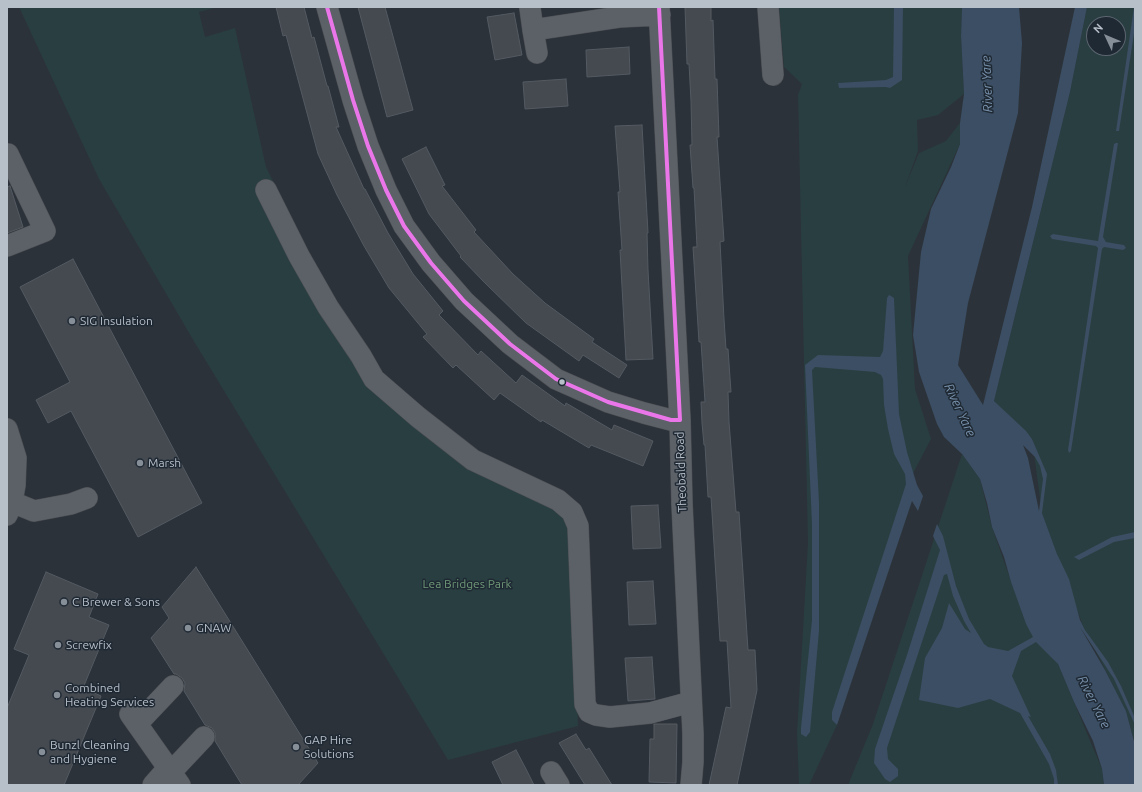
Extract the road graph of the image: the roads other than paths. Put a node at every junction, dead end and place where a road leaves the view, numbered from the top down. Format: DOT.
graph roads {
  1 [pos="327,7"];
  2 [pos="768,7"];
  3 [pos="530,8"];
  4 [pos="659,11"];
  5 [pos="534,30"];
  6 [pos="537,53"];
  7 [pos="773,75"];
  8 [pos="8,154"];
  9 [pos="266,190"];
  10 [pos="7,246"];
  11 [pos="680,420"];
  12 [pos="7,430"];
  13 [pos="87,498"];
  14 [pos="10,508"];
  15 [pos="173,686"];
  16 [pos="691,702"];
  17 [pos="204,737"];
  18 [pos="173,775"];
  19 [pos="153,785"];
  20 [pos="691,785"];
  1 -- 11 [label="street"];
  2 -- 7 [label="street"];
  3 -- 5 [label="street"];
  4 -- 5 [label="street, Theobald Road"];
  4 -- 11 [label="street, Theobald Road"];
  5 -- 6 [label="street"];
  8 -- 10 [label="street"];
  9 -- 16 [label="street"];
  11 -- 16 [label="street, Theobald Road"];
  12 -- 14 [label="street"];
  13 -- 14 [label="street"];
  15 -- 18 [label="street"];
  16 -- 20 [label="street, Theobald Road"];
  17 -- 18 [label="street"];
  18 -- 19 [label="street"];
}
